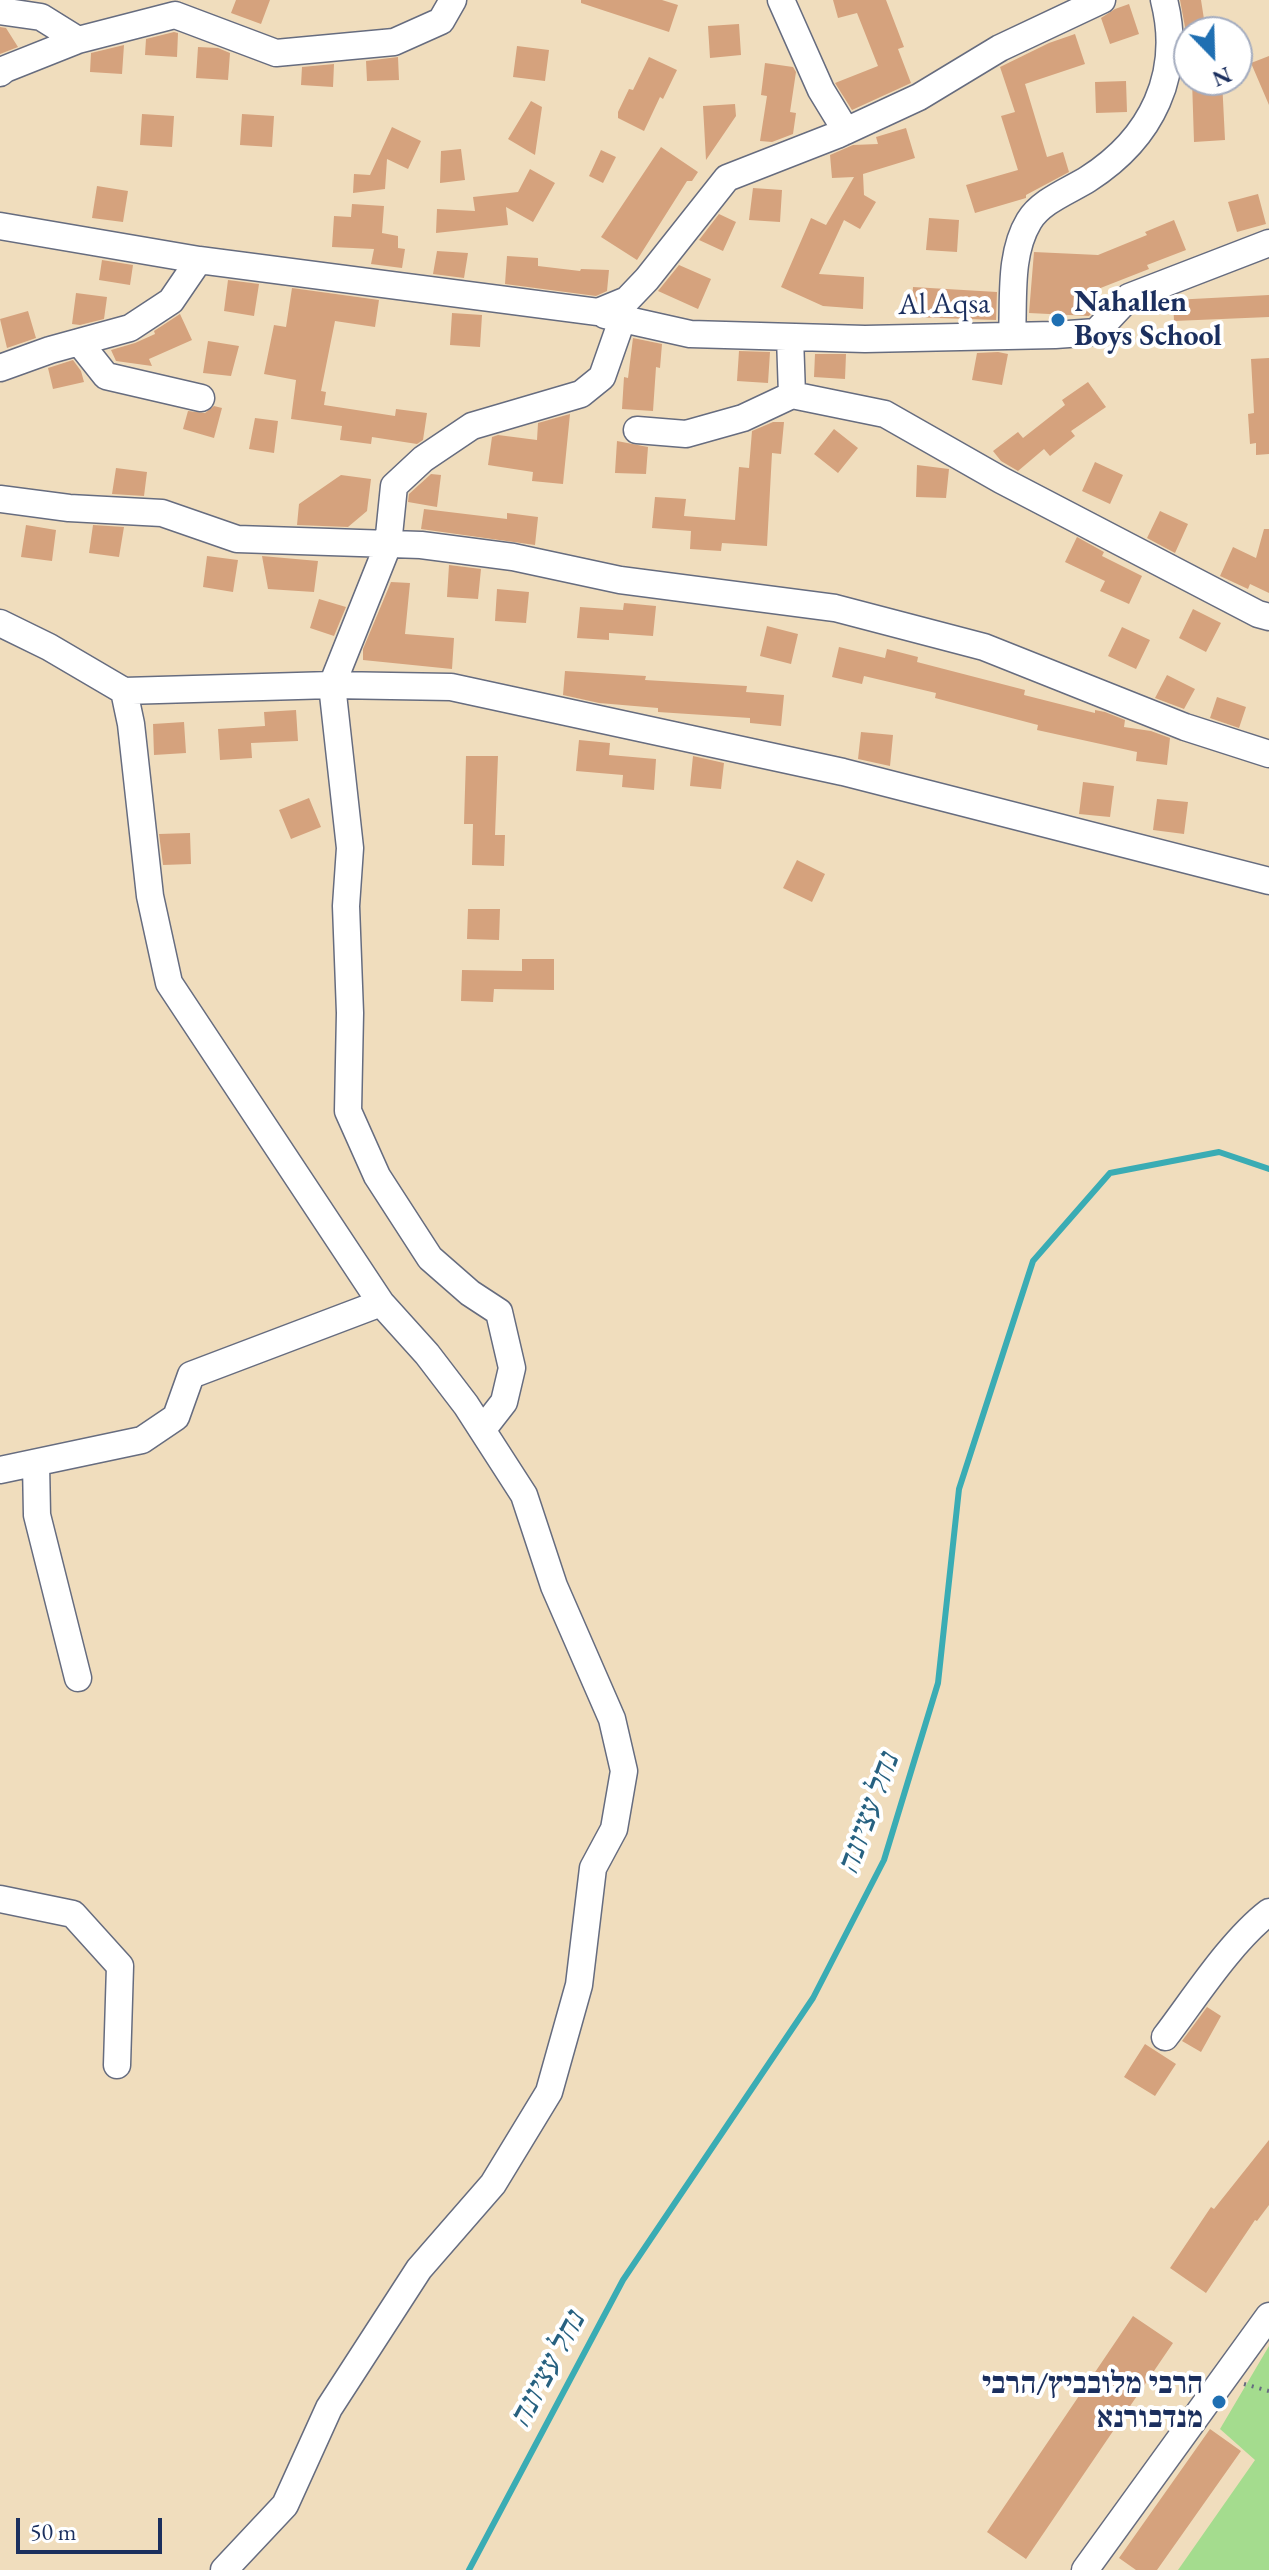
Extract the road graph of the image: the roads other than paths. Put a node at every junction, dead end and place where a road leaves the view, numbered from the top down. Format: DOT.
graph roads {
  1 [pos="453,0"];
  2 [pos="781,0"];
  3 [pos="1102,0"];
  4 [pos="1164,0"];
  5 [pos="0,11"];
  6 [pos="78,40"];
  7 [pos="0,73"];
  8 [pos="846,131"];
  9 [pos="0,226"];
  10 [pos="1269,243"];
  11 [pos="199,260"];
  12 [pos="610,316"];
  13 [pos="1012,336"];
  14 [pos="790,337"];
  15 [pos="79,342"];
  16 [pos="0,368"];
  17 [pos="792,395"];
  18 [pos="201,398"];
  19 [pos="637,430"];
  20 [pos="0,499"];
  21 [pos="388,545"];
  22 [pos="1269,617"];
  23 [pos="0,623"];
  24 [pos="332,685"];
  25 [pos="124,691"];
  26 [pos="1269,754"];
  27 [pos="1269,881"];
  28 [pos="381,1303"];
  29 [pos="483,1429"];
  30 [pos="36,1463"];
  31 [pos="0,1470"];
  32 [pos="78,1678"];
  33 [pos="0,1899"];
  34 [pos="1269,1912"];
  35 [pos="1165,2037"];
  36 [pos="117,2065"];
  37 [pos="1266,2324"];
  38 [pos="224,2570"];
  39 [pos="1085,2570"];
  1 -- 6 [label="street"];
  2 -- 8 [label="street"];
  3 -- 8 [label="street"];
  4 -- 13 [label="street"];
  5 -- 6 [label="street"];
  6 -- 7 [label="street"];
  8 -- 12 [label="street"];
  9 -- 11 [label="street, Al Aqsa"];
  10 -- 13 [label="street, Al Aqsa"];
  11 -- 12 [label="street, Al Aqsa"];
  11 -- 15 [label="street"];
  12 -- 14 [label="street, Al Aqsa"];
  12 -- 21 [label="street"];
  13 -- 14 [label="street, Al Aqsa"];
  14 -- 17 [label="street"];
  15 -- 16 [label="street"];
  15 -- 18 [label="street"];
  17 -- 19 [label="street"];
  17 -- 22 [label="street"];
  20 -- 21 [label="street"];
  21 -- 24 [label="street"];
  21 -- 26 [label="street"];
  23 -- 25 [label="street"];
  24 -- 25 [label="street"];
  24 -- 27 [label="street"];
  24 -- 29 [label="street"];
  25 -- 28 [label="street"];
  28 -- 29 [label="street"];
  28 -- 30 [label="street"];
  29 -- 38 [label="street"];
  30 -- 31 [label="street"];
  30 -- 32 [label="street"];
  33 -- 36 [label="street"];
  34 -- 35 [label="street"];
  37 -- 39 [label="street"];
}
